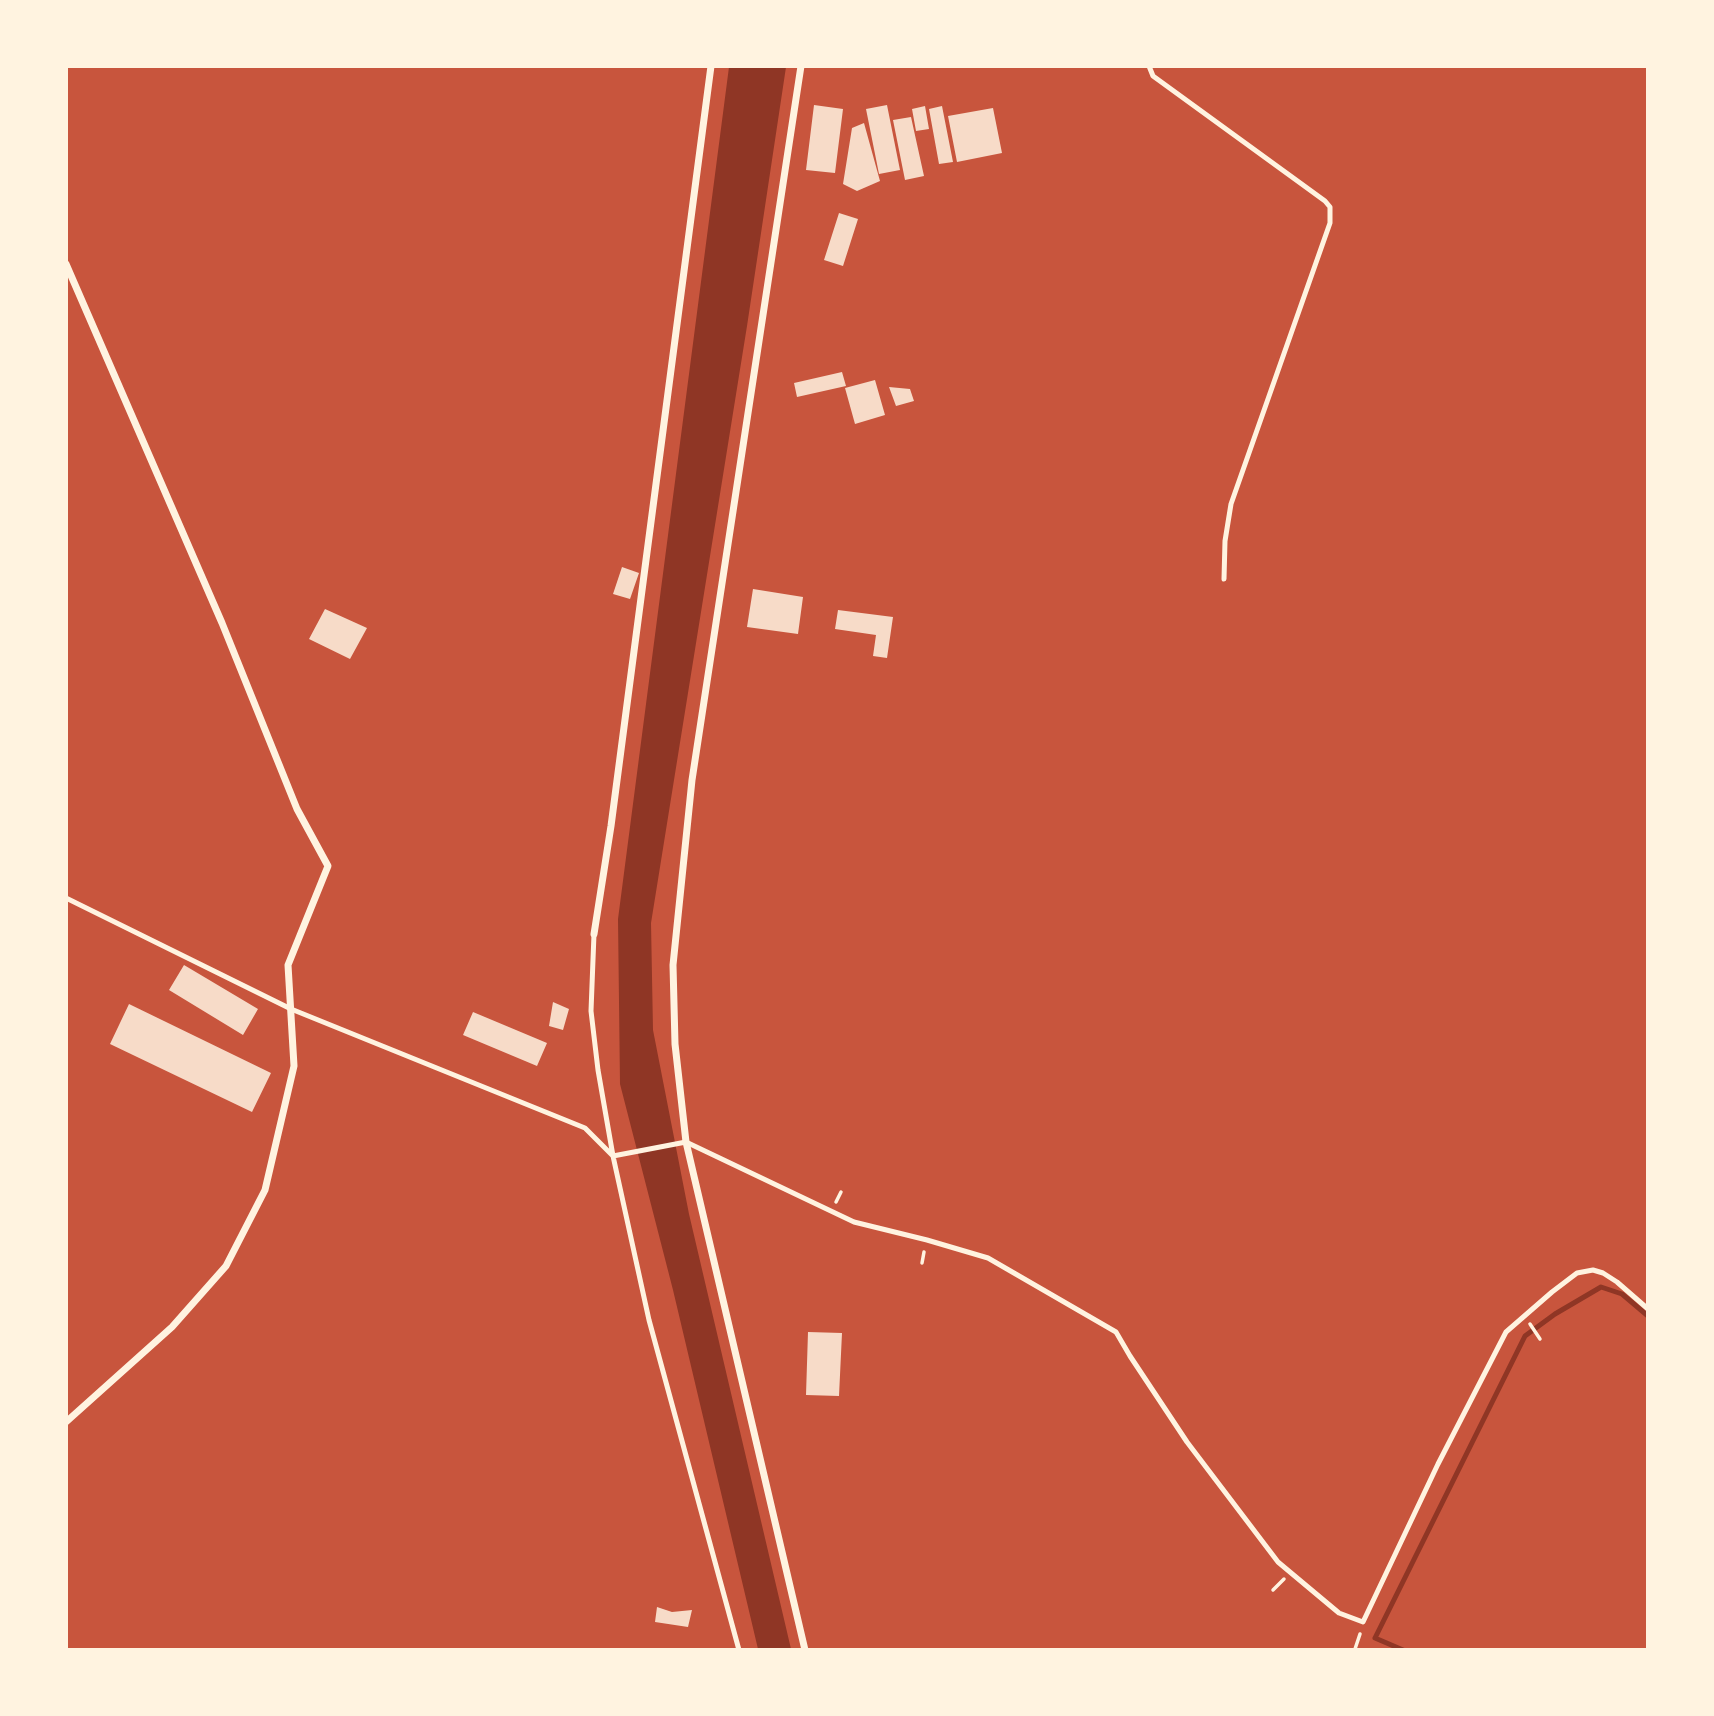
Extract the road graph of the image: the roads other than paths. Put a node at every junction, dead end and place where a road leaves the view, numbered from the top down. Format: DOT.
graph roads {
  1 [pos="711,66"];
  2 [pos="801,66"];
  3 [pos="1149,66"];
  4 [pos="66,264"];
  5 [pos="1224,579"];
  6 [pos="66,898"];
  7 [pos="594,934"];
  8 [pos="291,1009"];
  9 [pos="686,1142"];
  10 [pos="613,1156"];
  11 [pos="1647,1309"];
  12 [pos="66,1422"];
  13 [pos="739,1650"];
  14 [pos="806,1650"];
  1 -- 7 [label="street"];
  2 -- 9 [label="street"];
  3 -- 5 [label="lane"];
  4 -- 8 [label="street"];
  6 -- 8 [label="lane"];
  7 -- 10 [label="lane"];
  8 -- 10 [label="lane"];
  8 -- 12 [label="street"];
  9 -- 10 [label="lane"];
  9 -- 11 [label="lane"];
  9 -- 14 [label="street"];
  10 -- 13 [label="lane"];
}
